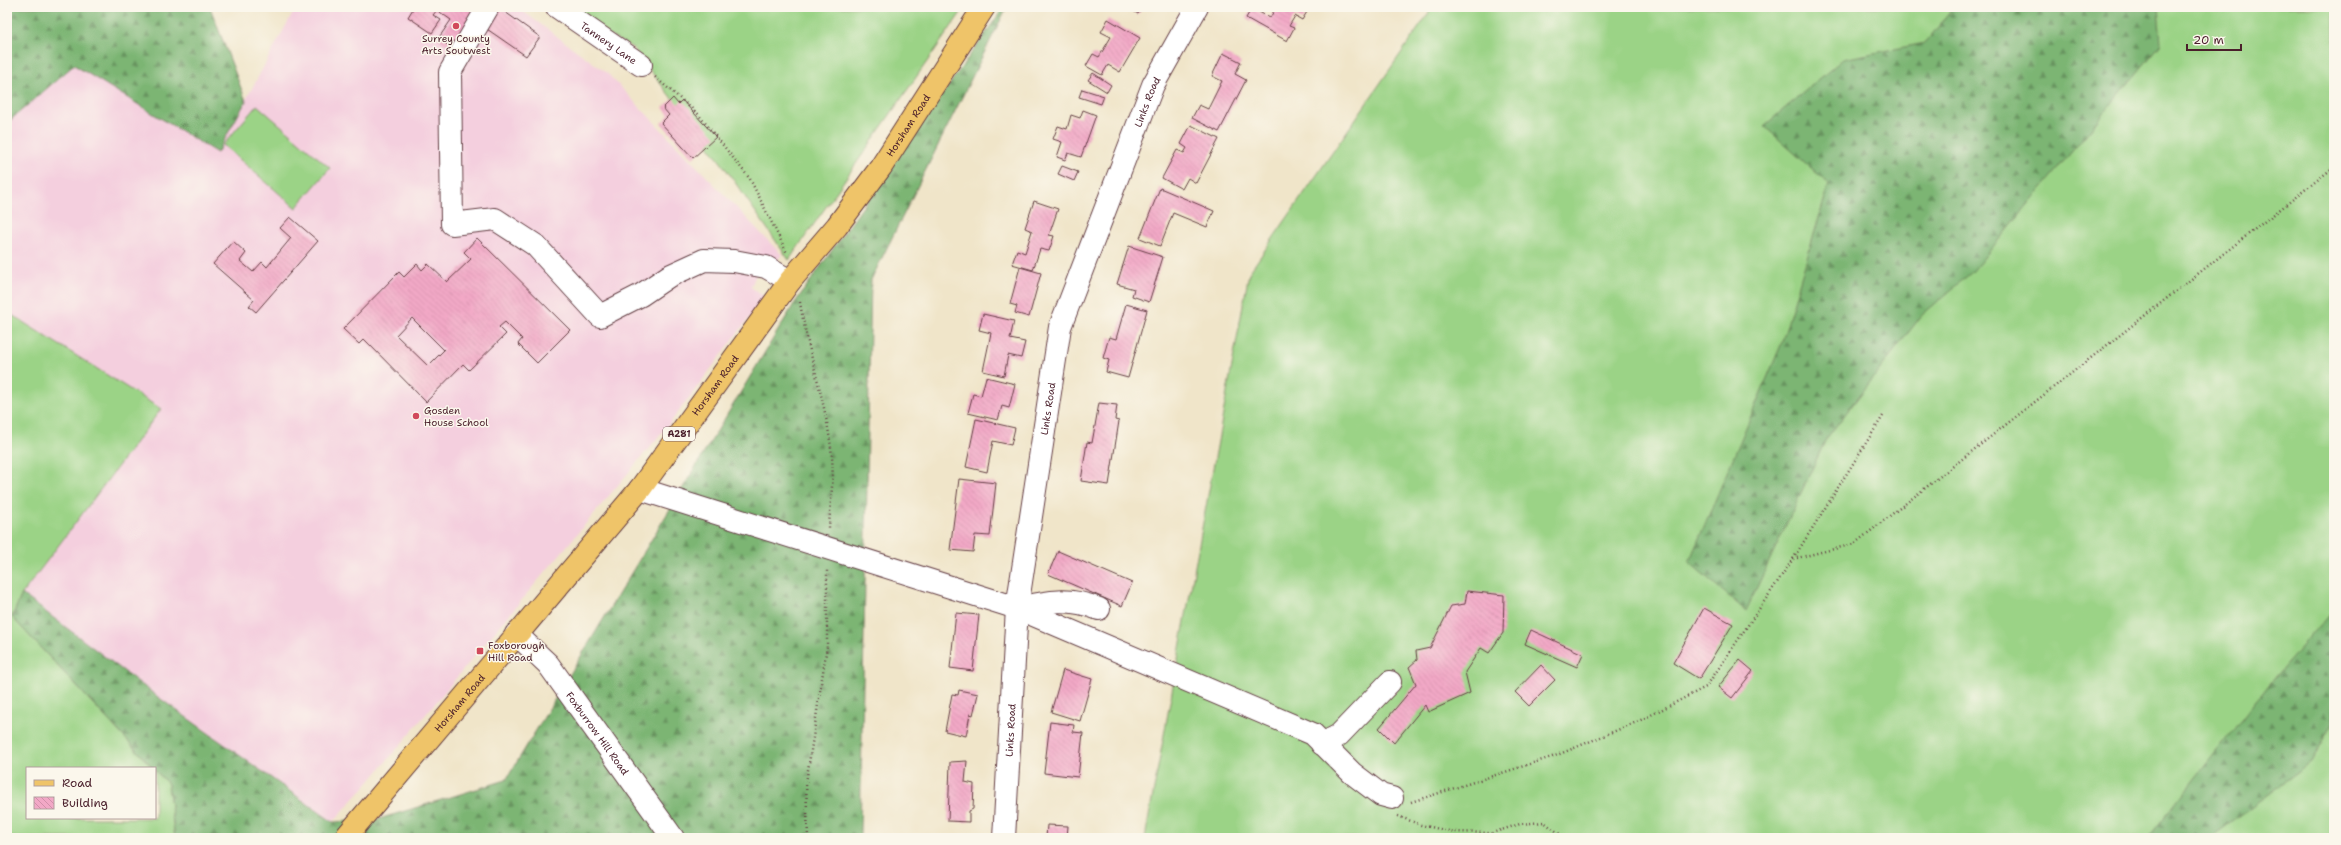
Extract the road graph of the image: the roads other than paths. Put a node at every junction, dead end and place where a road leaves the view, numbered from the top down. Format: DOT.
graph roads {
  1 [pos="488,7"];
  2 [pos="557,7"];
  3 [pos="984,7"];
  4 [pos="1197,7"];
  5 [pos="641,65"];
  6 [pos="793,277"];
  7 [pos="640,489"];
  8 [pos="1018,608"];
  9 [pos="1099,609"];
  10 [pos="516,634"];
  11 [pos="1390,682"];
  12 [pos="1322,744"];
  13 [pos="1387,797"];
  14 [pos="345,838"];
  15 [pos="673,838"];
  16 [pos="1004,838"];
  1 -- 6 [label="street"];
  2 -- 5 [label="street, Tannery Lane"];
  3 -- 6 [label="main road, Horsham Road / A281"];
  4 -- 8 [label="street, Links Road"];
  6 -- 7 [label="main road, Horsham Road / A281"];
  7 -- 8 [label="street"];
  7 -- 10 [label="main road, Horsham Road / A281"];
  8 -- 9 [label="street"];
  8 -- 12 [label="street"];
  8 -- 16 [label="street, Links Road"];
  10 -- 14 [label="main road, Horsham Road / A281"];
  10 -- 15 [label="street, Foxburrow Hill Road"];
  11 -- 12 [label="street"];
  12 -- 13 [label="street"];
}
